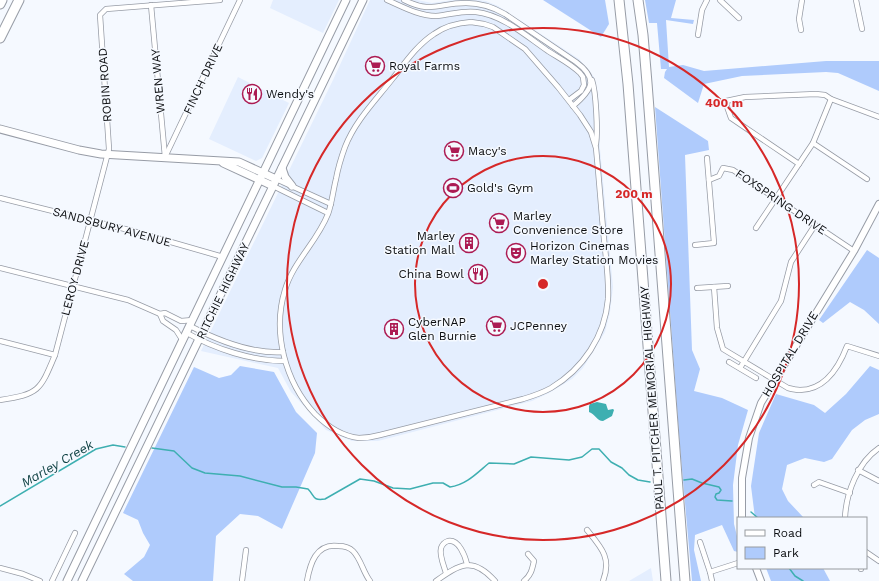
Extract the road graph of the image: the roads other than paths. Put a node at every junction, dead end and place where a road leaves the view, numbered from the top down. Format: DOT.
graph roads {
  1 [pos="2,0"];
  2 [pos="19,0"];
  3 [pos="220,0"];
  4 [pos="240,0"];
  5 [pos="346,0"];
  6 [pos="363,0"];
  7 [pos="388,0"];
  8 [pos="404,0"];
  9 [pos="613,0"];
  10 [pos="619,0"];
  11 [pos="638,0"];
  12 [pos="707,0"];
  13 [pos="720,0"];
  14 [pos="802,0"];
  15 [pos="856,0"];
  16 [pos="0,4"];
  17 [pos="151,5"];
  18 [pos="739,18"];
  19 [pos="862,29"];
  20 [pos="801,30"];
  21 [pos="698,35"];
  22 [pos="0,38"];
  23 [pos="585,70"];
  24 [pos="628,84"];
  25 [pos="832,99"];
  26 [pos="569,100"];
  27 [pos="726,101"];
  28 [pos="712,104"];
  29 [pos="573,106"];
  30 [pos="879,117"];
  31 [pos="0,128"];
  32 [pos="813,143"];
  33 [pos="596,148"];
  34 [pos="107,155"];
  35 [pos="165,157"];
  36 [pos="707,158"];
  37 [pos="799,164"];
  38 [pos="282,168"];
  39 [pos="262,176"];
  40 [pos="867,179"];
  41 [pos="708,180"];
  42 [pos="275,183"];
  43 [pos="292,186"];
  44 [pos="0,198"];
  45 [pos="777,198"];
  46 [pos="331,204"];
  47 [pos="879,204"];
  48 [pos="328,213"];
  49 [pos="90,220"];
  50 [pos="815,225"];
  51 [pos="756,228"];
  52 [pos="695,245"];
  53 [pos="854,251"];
  54 [pos="223,257"];
  55 [pos="0,268"];
  56 [pos="74,286"];
  57 [pos="728,286"];
  58 [pos="714,287"];
  59 [pos="697,288"];
  60 [pos="160,314"];
  61 [pos="190,326"];
  62 [pos="202,333"];
  63 [pos="199,340"];
  64 [pos="0,341"];
  65 [pos="183,341"];
  66 [pos="283,352"];
  67 [pos="55,355"];
  68 [pos="879,356"];
  69 [pos="285,361"];
  70 [pos="729,362"];
  71 [pos="744,362"];
  72 [pos="740,368"];
  73 [pos="756,378"];
  74 [pos="774,380"];
  75 [pos="0,400"];
  76 [pos="879,448"];
  77 [pos="858,470"];
  78 [pos="879,481"];
  79 [pos="814,485"];
  80 [pos="850,493"];
  81 [pos="742,517"];
  82 [pos="845,517"];
  83 [pos="588,530"];
  84 [pos="75,532"];
  85 [pos="700,542"];
  86 [pos="246,550"];
  87 [pos="528,554"];
  88 [pos="867,554"];
  89 [pos="879,561"];
  90 [pos="737,563"];
  91 [pos="467,564"];
  92 [pos="0,568"];
  93 [pos="756,569"];
  94 [pos="710,572"];
  95 [pos="446,573"];
  96 [pos="40,581"];
  97 [pos="52,581"];
  98 [pos="67,581"];
  99 [pos="82,581"];
  100 [pos="242,581"];
  101 [pos="307,581"];
  102 [pos="370,581"];
  103 [pos="436,581"];
  104 [pos="495,581"];
  105 [pos="524,581"];
  106 [pos="603,581"];
  107 [pos="666,581"];
  108 [pos="685,581"];
  109 [pos="712,581"];
  110 [pos="761,581"];
  1 -- 16 [label="highway"];
  2 -- 22 [label="highway"];
  3 -- 17 [label="street"];
  4 -- 35 [label="street, FINCH DRIVE"];
  5 -- 39 [label="main road, RITCHIE HIGHWAY"];
  6 -- 38 [label="main road, RITCHIE HIGHWAY"];
  7 -- 26 [label="street"];
  8 -- 23 [label="street"];
  9 -- 24 [label="highway"];
  10 -- 24 [label="highway, PAUL T. PITCHER MEMORIAL HIGHWAY"];
  11 -- 108 [label="highway, PAUL T. PITCHER MEMORIAL HIGHWAY"];
  12 -- 21 [label="street"];
  13 -- 18 [label="street"];
  14 -- 20 [label="street"];
  15 -- 19 [label="street"];
  17 -- 34 [label="street, ROBIN ROAD"];
  17 -- 35 [label="street, WREN WAY"];
  23 -- 29 [label="street"];
  23 -- 33 [label="street"];
  24 -- 107 [label="highway, PAUL T. PITCHER MEMORIAL HIGHWAY"];
  25 -- 27 [label="street"];
  25 -- 30 [label="street"];
  25 -- 32 [label="street"];
  26 -- 29 [label="street"];
  26 -- 46 [label="street"];
  27 -- 28 [label="street"];
  27 -- 37 [label="street"];
  29 -- 33 [label="street"];
  31 -- 34 [label="main road"];
  32 -- 37 [label="street"];
  32 -- 40 [label="street"];
  33 -- 69 [label="street"];
  34 -- 35 [label="main road"];
  34 -- 49 [label="street, LEROY DRIVE"];
  35 -- 39 [label="main road"];
  36 -- 41 [label="street"];
  37 -- 45 [label="street"];
  38 -- 42 [label="main road, RITCHIE HIGHWAY"];
  38 -- 43 [label="main road"];
  39 -- 42 [label="main road"];
  39 -- 54 [label="main road, RITCHIE HIGHWAY"];
  41 -- 45 [label="street, FOXSPRING DRIVE"];
  41 -- 52 [label="street"];
  42 -- 43 [label="street"];
  42 -- 48 [label="street"];
  42 -- 62 [label="main road, RITCHIE HIGHWAY"];
  43 -- 46 [label="street"];
  44 -- 49 [label="street, SANDSBURY AVENUE"];
  45 -- 50 [label="street, FOXSPRING DRIVE"];
  45 -- 51 [label="street"];
  46 -- 48 [label="street"];
  47 -- 53 [label="street, HOSPITAL DRIVE"];
  48 -- 66 [label="street"];
  49 -- 54 [label="street, SANDSBURY AVENUE"];
  49 -- 56 [label="street, LEROY DRIVE"];
  50 -- 53 [label="street, FOXSPRING DRIVE"];
  50 -- 71 [label="street"];
  53 -- 74 [label="street, HOSPITAL DRIVE"];
  54 -- 61 [label="main road, RITCHIE HIGHWAY"];
  55 -- 56 [label="street"];
  56 -- 60 [label="street"];
  56 -- 67 [label="street, LEROY DRIVE"];
  57 -- 58 [label="street"];
  58 -- 59 [label="street"];
  58 -- 71 [label="street"];
  60 -- 61 [label="street"];
  60 -- 65 [label="street"];
  61 -- 62 [label="street"];
  61 -- 63 [label="street"];
  61 -- 65 [label="main road, RITCHIE HIGHWAY"];
  62 -- 63 [label="main road, RITCHIE HIGHWAY"];
  62 -- 66 [label="street"];
  63 -- 69 [label="street"];
  63 -- 99 [label="main road, RITCHIE HIGHWAY"];
  64 -- 67 [label="street"];
  65 -- 98 [label="main road, RITCHIE HIGHWAY"];
  66 -- 69 [label="street"];
  67 -- 75 [label="street, LEROY DRIVE"];
  68 -- 74 [label="street"];
  70 -- 72 [label="street"];
  71 -- 72 [label="street"];
  71 -- 74 [label="street"];
  72 -- 73 [label="street"];
  74 -- 81 [label="street, HOSPITAL DRIVE"];
  76 -- 77 [label="street"];
  77 -- 78 [label="street"];
  77 -- 80 [label="street"];
  79 -- 80 [label="street"];
  80 -- 82 [label="street"];
  83 -- 106 [label="street"];
  84 -- 97 [label="street"];
  85 -- 94 [label="street"];
  86 -- 100 [label="street"];
  87 -- 105 [label="street"];
  88 -- 89 [label="street"];
  90 -- 94 [label="street"];
  91 -- 95 [label="street"];
  91 -- 95 [label="street"];
  91 -- 104 [label="street"];
  92 -- 96 [label="street"];
  93 -- 110 [label="street"];
  94 -- 109 [label="street"];
  95 -- 103 [label="street"];
  101 -- 102 [label="street"];
}
